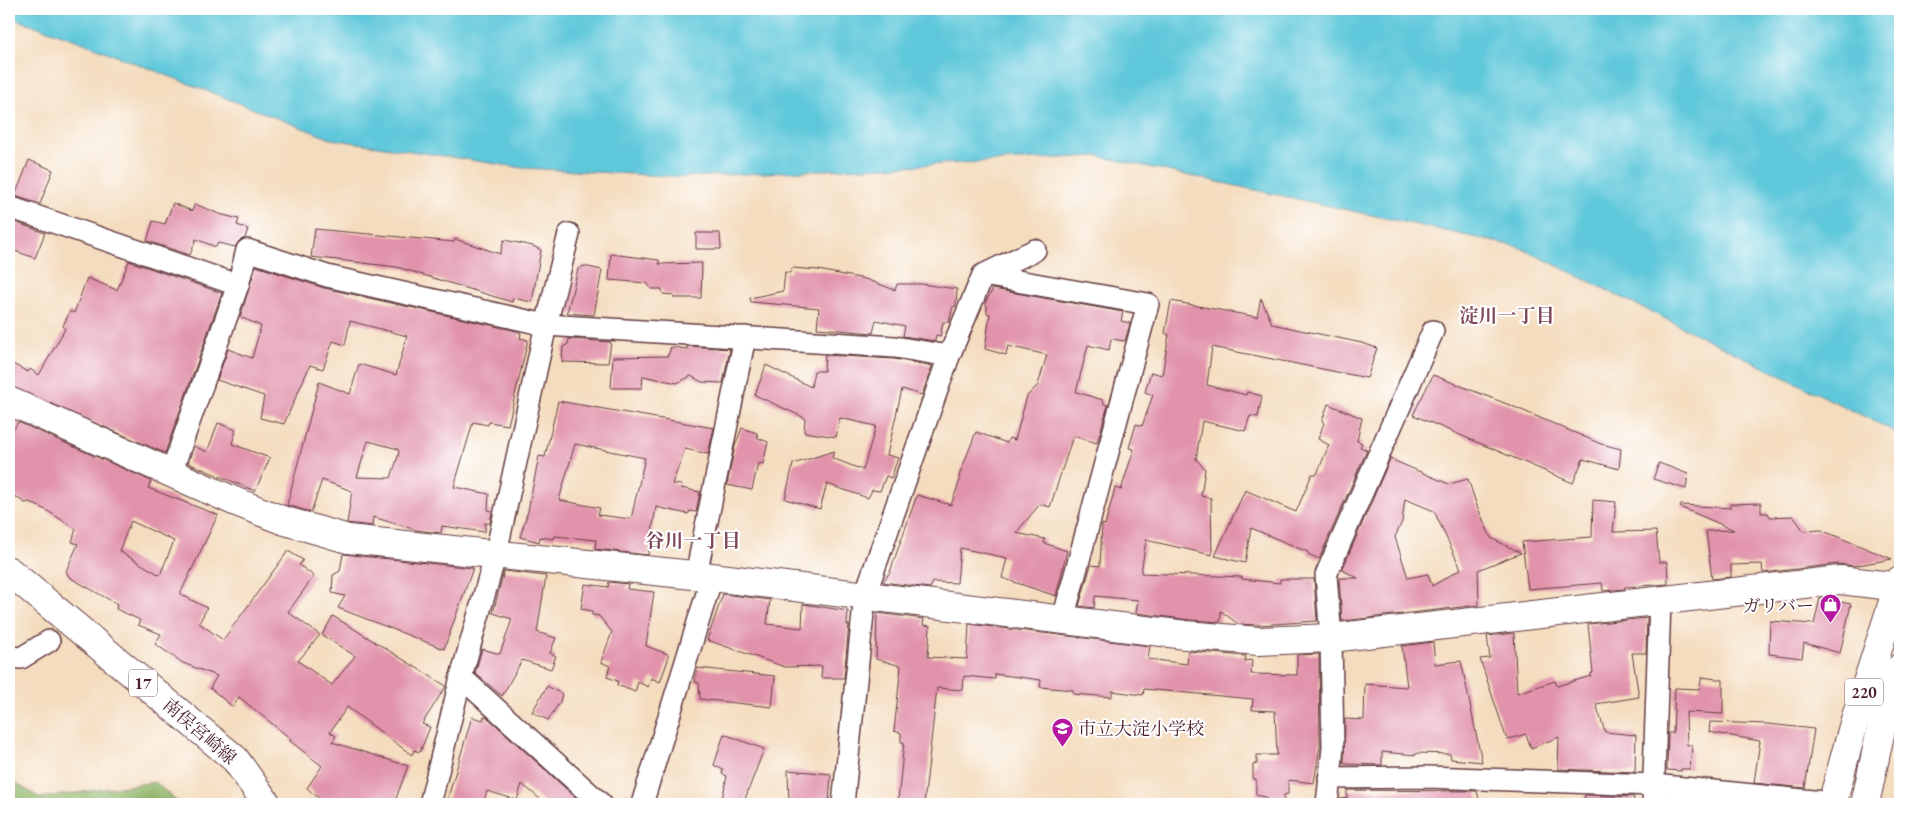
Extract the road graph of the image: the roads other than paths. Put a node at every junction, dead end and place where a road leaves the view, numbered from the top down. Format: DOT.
graph roads {
  1 [pos="9,207"];
  2 [pos="569,234"];
  3 [pos="1034,250"];
  4 [pos="983,275"];
  5 [pos="238,285"];
  6 [pos="546,325"];
  7 [pos="1433,331"];
  8 [pos="745,337"];
  9 [pos="949,356"];
  10 [pos="9,401"];
  11 [pos="171,473"];
  12 [pos="496,553"];
  13 [pos="9,571"];
  14 [pos="704,576"];
  15 [pos="1899,585"];
  16 [pos="865,595"];
  17 [pos="1660,601"];
  18 [pos="1063,619"];
  19 [pos="1331,638"];
  20 [pos="49,640"];
  21 [pos="9,657"];
  22 [pos="1900,668"];
  23 [pos="461,677"];
  24 [pos="1329,778"];
  25 [pos="1654,794"];
  26 [pos="267,804"];
  27 [pos="430,804"];
  28 [pos="601,804"];
  29 [pos="642,804"];
  30 [pos="843,804"];
  31 [pos="1327,804"];
  32 [pos="1832,804"];
  33 [pos="1865,804"];
  1 -- 5 [label="street"];
  2 -- 6 [label="street"];
  3 -- 4 [label="street"];
  4 -- 9 [label="street"];
  4 -- 18 [label="street"];
  5 -- 6 [label="street"];
  5 -- 11 [label="street"];
  6 -- 8 [label="street"];
  6 -- 12 [label="street"];
  7 -- 19 [label="street"];
  8 -- 9 [label="street"];
  8 -- 14 [label="street"];
  9 -- 16 [label="street"];
  10 -- 11 [label="main road"];
  11 -- 12 [label="main road"];
  12 -- 14 [label="main road"];
  12 -- 23 [label="street"];
  13 -- 26 [label="main road, 南俣宮崎線 / 17"];
  14 -- 16 [label="main road"];
  14 -- 29 [label="street"];
  15 -- 17 [label="main road"];
  15 -- 32 [label="main road, 220"];
  16 -- 18 [label="main road"];
  16 -- 30 [label="street"];
  17 -- 19 [label="main road"];
  17 -- 25 [label="street"];
  18 -- 19 [label="main road"];
  19 -- 24 [label="street"];
  20 -- 21 [label="street"];
  22 -- 33 [label="main road, 220"];
  23 -- 27 [label="street"];
  23 -- 28 [label="street"];
  24 -- 25 [label="street"];
  24 -- 31 [label="street"];
  25 -- 32 [label="street"];
}
